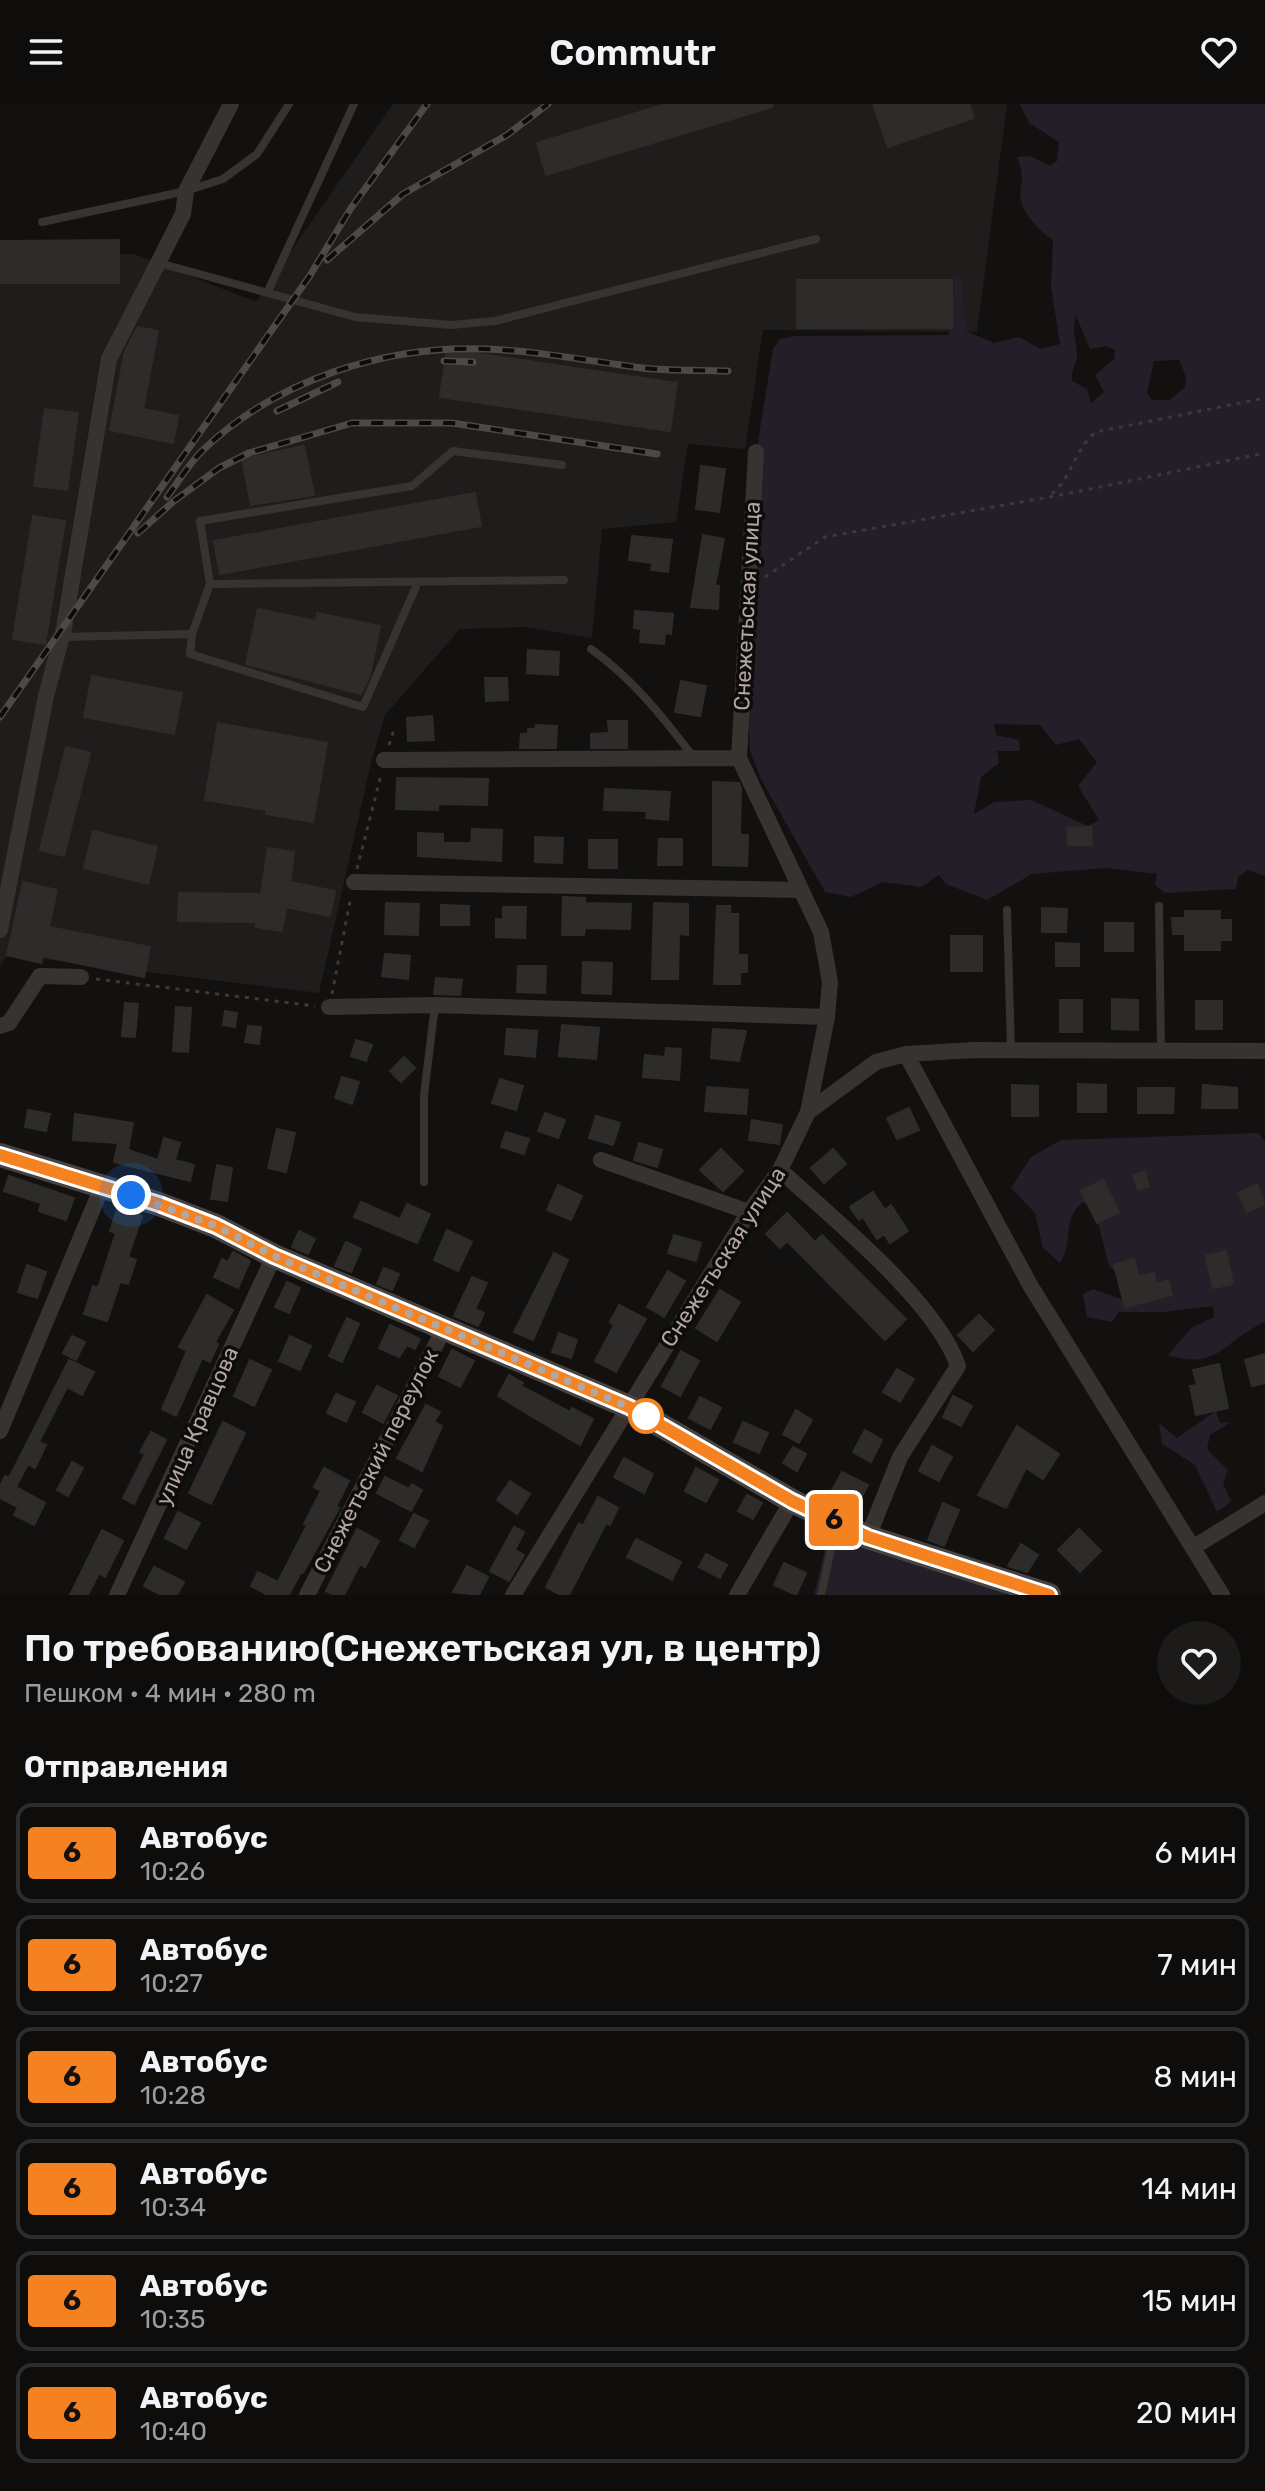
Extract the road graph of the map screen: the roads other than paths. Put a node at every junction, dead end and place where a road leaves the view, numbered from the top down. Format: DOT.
graph roads {
  1 [pos="231,104"];
  2 [pos="289,104"];
  3 [pos="354,104"];
  4 [pos="186,191"];
  5 [pos="42,222"];
  6 [pos="816,239"];
  7 [pos="159,263"];
  8 [pos="268,291"];
  9 [pos="756,452"];
  10 [pos="562,465"];
  11 [pos="564,580"];
  12 [pos="418,582"];
  13 [pos="210,584"];
  14 [pos="192,634"];
  15 [pos="61,637"];
  16 [pos="591,649"];
  17 [pos="739,758"];
  18 [pos="694,759"];
  19 [pos="384,760"];
  20 [pos="354,882"];
  21 [pos="800,890"];
  22 [pos="1159,906"];
  23 [pos="1007,910"];
  24 [pos="0,930"];
  25 [pos="81,977"];
  26 [pos="435,1005"];
  27 [pos="329,1007"];
  28 [pos="827,1017"];
  29 [pos="0,1026"];
  30 [pos="1011,1050"];
  31 [pos="1161,1050"];
  32 [pos="1265,1051"];
  33 [pos="906,1054"];
  34 [pos="808,1112"];
  35 [pos="0,1155"];
  36 [pos="601,1160"];
  37 [pos="780,1170"];
  38 [pos="424,1182"];
  39 [pos="102,1187"];
  40 [pos="749,1212"];
  41 [pos="274,1256"];
  42 [pos="445,1327"];
  43 [pos="629,1407"];
  44 [pos="0,1431"];
  45 [pos="792,1501"];
  46 [pos="1265,1503"];
  47 [pos="838,1521"];
  48 [pos="868,1537"];
  49 [pos="1194,1547"];
  50 [pos="117,1595"];
  51 [pos="307,1595"];
  52 [pos="513,1595"];
  53 [pos="737,1595"];
  54 [pos="821,1595"];
  55 [pos="1049,1595"];
  56 [pos="1222,1595"];
  1 -- 4 [label="street"];
  2 -- 4 [label="lane"];
  3 -- 8 [label="lane"];
  4 -- 5 [label="lane"];
  4 -- 7 [label="street"];
  6 -- 8 [label="lane"];
  7 -- 8 [label="lane"];
  7 -- 15 [label="street"];
  9 -- 17 [label="street, Снежетьская улица"];
  10 -- 13 [label="lane"];
  11 -- 12 [label="lane"];
  12 -- 13 [label="lane"];
  12 -- 14 [label="lane"];
  13 -- 14 [label="lane"];
  14 -- 15 [label="lane"];
  15 -- 24 [label="street"];
  16 -- 18 [label="lane"];
  17 -- 18 [label="street"];
  17 -- 21 [label="street, Снежетьская улица"];
  18 -- 19 [label="street"];
  20 -- 21 [label="street"];
  21 -- 28 [label="street, Снежетьская улица"];
  22 -- 31 [label="lane"];
  23 -- 30 [label="lane"];
  25 -- 29 [label="street"];
  26 -- 27 [label="street"];
  26 -- 28 [label="street"];
  26 -- 38 [label="lane"];
  28 -- 34 [label="street, Снежетьская улица"];
  30 -- 31 [label="street"];
  30 -- 33 [label="street"];
  31 -- 32 [label="street"];
  33 -- 34 [label="street"];
  33 -- 49 [label="street"];
  34 -- 37 [label="street, Снежетьская улица"];
  35 -- 39 [label="street"];
  36 -- 40 [label="street"];
  37 -- 40 [label="street, Снежетьская улица"];
  37 -- 48 [label="street"];
  39 -- 41 [label="street"];
  39 -- 44 [label="street"];
  40 -- 43 [label="street, Снежетьская улица"];
  41 -- 42 [label="street"];
  41 -- 50 [label="street, улица Кравцова"];
  42 -- 43 [label="street"];
  42 -- 51 [label="street, Снежетьский переулок"];
  43 -- 45 [label="street"];
  43 -- 52 [label="street, Снежетьская улица"];
  45 -- 47 [label="street"];
  45 -- 53 [label="street"];
  46 -- 49 [label="street"];
  47 -- 48 [label="street"];
  47 -- 54 [label="lane"];
  48 -- 55 [label="street"];
  49 -- 56 [label="street"];
}
